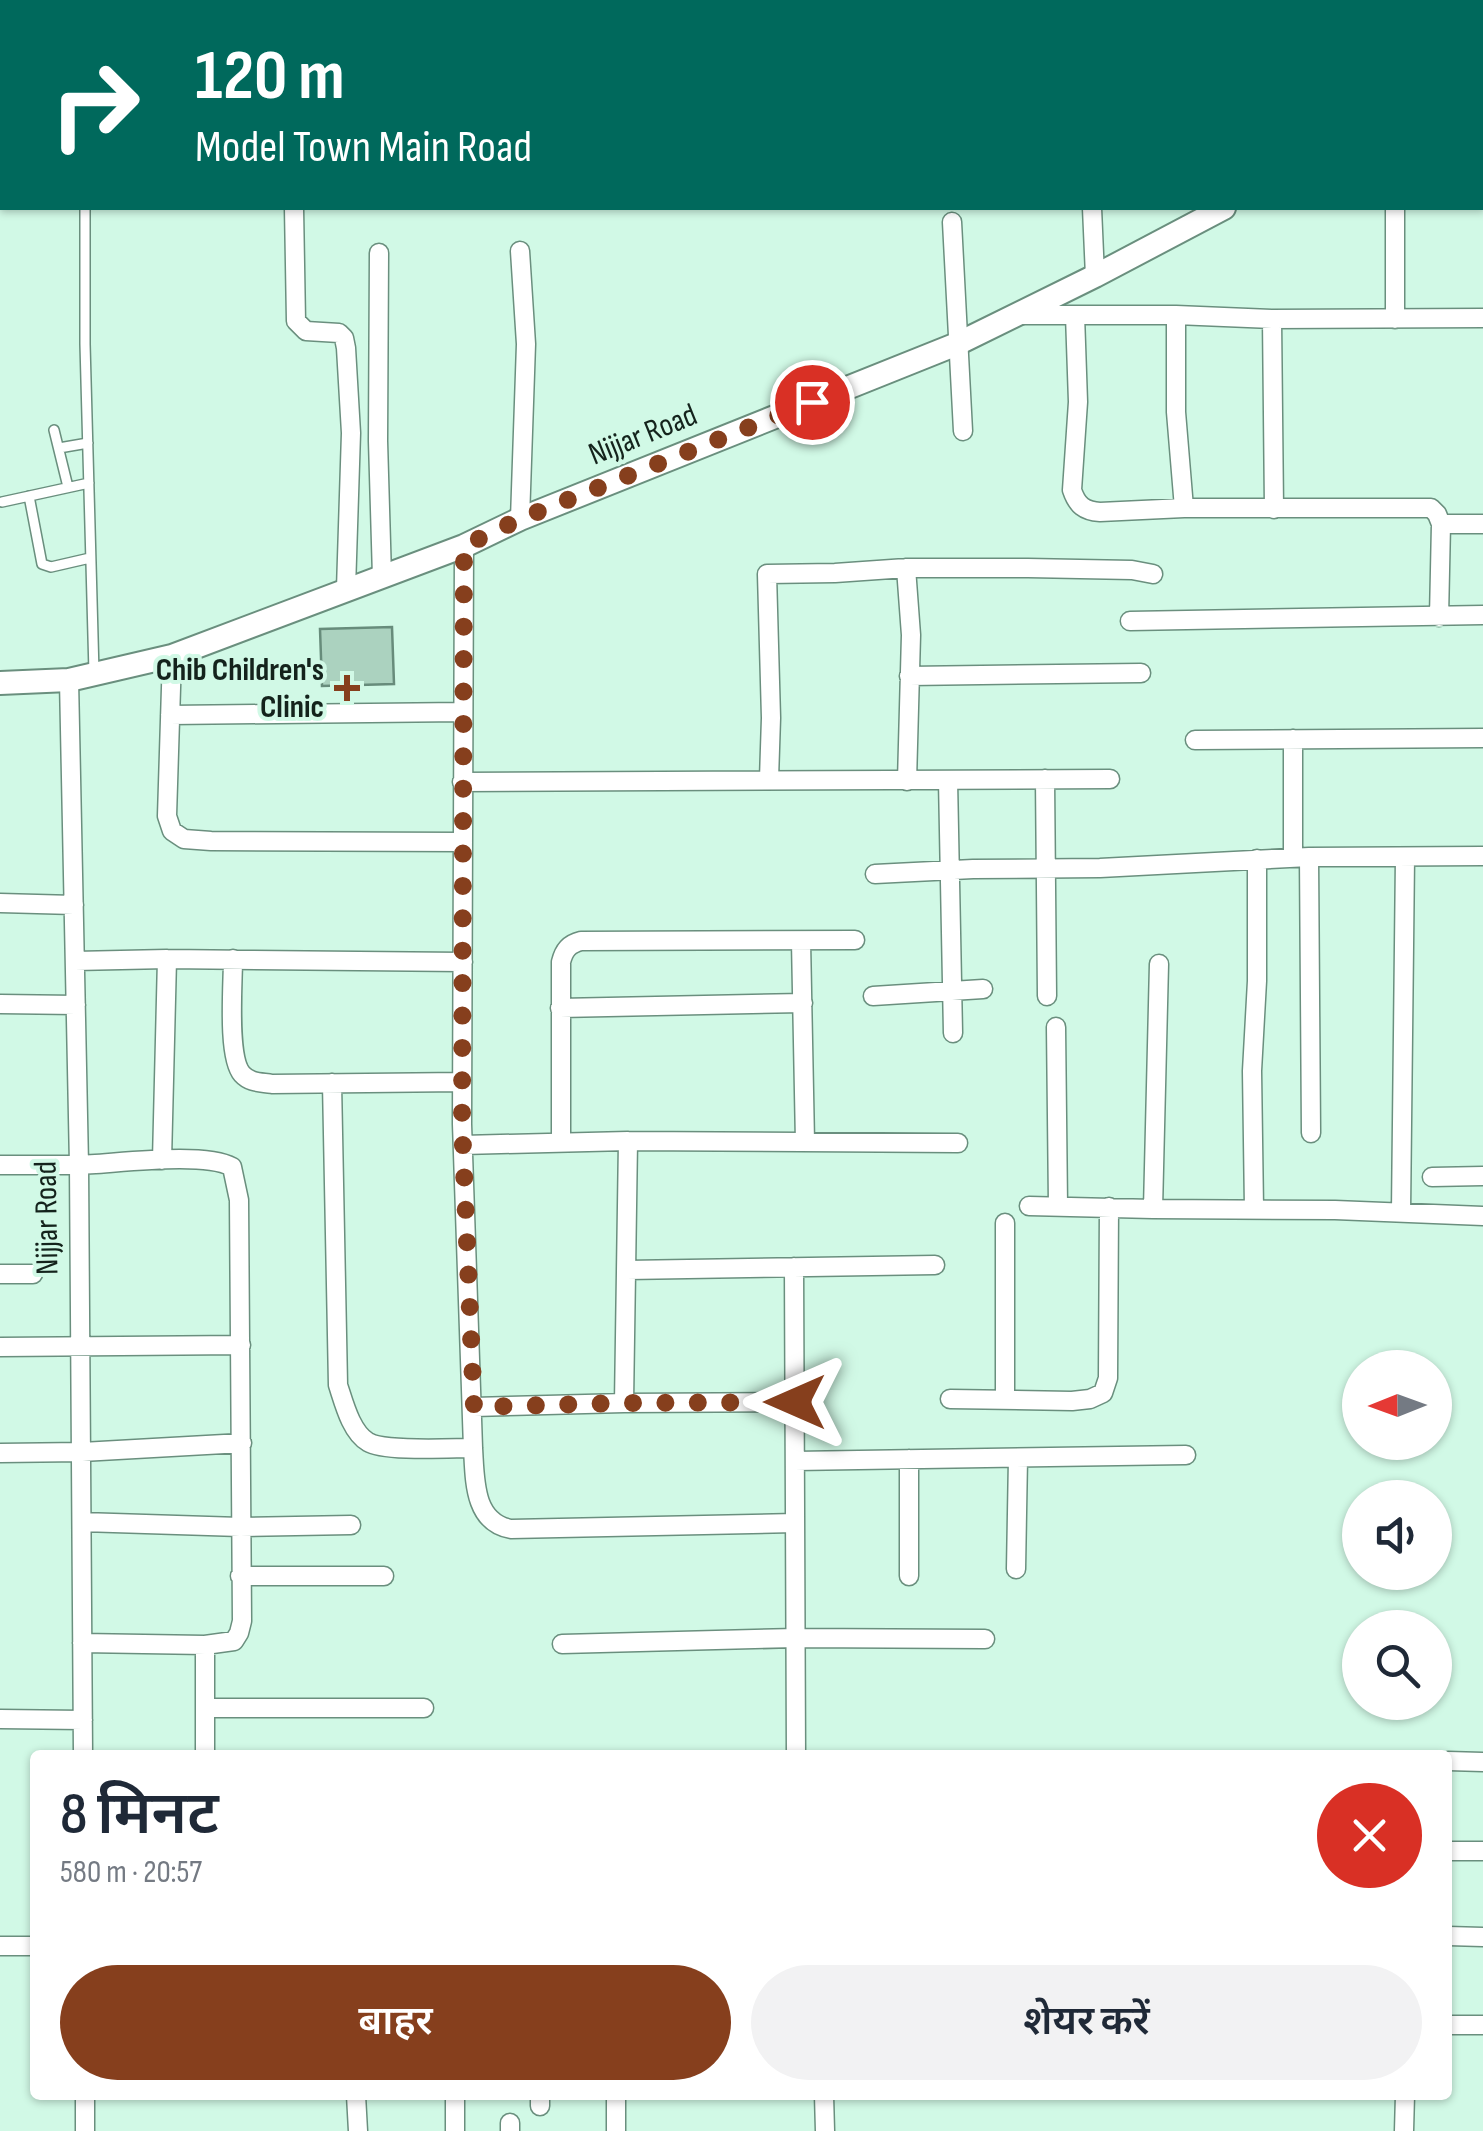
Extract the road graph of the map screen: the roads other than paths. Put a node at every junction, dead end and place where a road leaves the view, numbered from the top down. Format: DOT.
graph roads {
  1 [pos="85,210"];
  2 [pos="294,210"];
  3 [pos="1092,210"];
  4 [pos="1220,210"];
  5 [pos="1395,210"];
  6 [pos="952,222"];
  7 [pos="520,250"];
  8 [pos="379,253"];
  9 [pos="1095,276"];
  10 [pos="1019,315"];
  11 [pos="1075,316"];
  12 [pos="1176,316"];
  13 [pos="1483,318"];
  14 [pos="1395,319"];
  15 [pos="1272,320"];
  16 [pos="958,344"];
  17 [pos="54,430"];
  18 [pos="963,431"];
  19 [pos="88,443"];
  20 [pos="59,448"];
  21 [pos="89,483"];
  22 [pos="68,488"];
  23 [pos="29,496"];
  24 [pos="2,502"];
  25 [pos="1184,508"];
  26 [pos="1274,508"];
  27 [pos="520,519"];
  28 [pos="1440,524"];
  29 [pos="1483,524"];
  30 [pos="464,546"];
  31 [pos="90,558"];
  32 [pos="906,568"];
  33 [pos="1153,574"];
  34 [pos="382,577"];
  35 [pos="346,589"];
  36 [pos="1483,616"];
  37 [pos="1439,617"];
  38 [pos="1130,621"];
  39 [pos="172,656"];
  40 [pos="1141,673"];
  41 [pos="94,676"];
  42 [pos="909,676"];
  43 [pos="69,680"];
  44 [pos="0,683"];
  45 [pos="462,712"];
  46 [pos="170,715"];
  47 [pos="1483,738"];
  48 [pos="1293,739"];
  49 [pos="1196,740"];
  50 [pos="768,779"];
  51 [pos="1046,779"];
  52 [pos="1110,779"];
  53 [pos="948,780"];
  54 [pos="907,781"];
  55 [pos="462,782"];
  56 [pos="463,842"];
  57 [pos="1483,856"];
  58 [pos="1405,857"];
  59 [pos="1301,858"];
  60 [pos="1257,860"];
  61 [pos="1045,868"];
  62 [pos="951,870"];
  63 [pos="875,874"];
  64 [pos="0,904"];
  65 [pos="74,904"];
  66 [pos="855,940"];
  67 [pos="801,941"];
  68 [pos="166,959"];
  69 [pos="233,960"];
  70 [pos="75,961"];
  71 [pos="463,962"];
  72 [pos="1159,964"];
  73 [pos="984,989"];
  74 [pos="952,992"];
  75 [pos="873,996"];
  76 [pos="1046,996"];
  77 [pos="0,1004"];
  78 [pos="802,1004"];
  79 [pos="76,1005"];
  80 [pos="560,1008"];
  81 [pos="1056,1027"];
  82 [pos="953,1033"];
  83 [pos="462,1082"];
  84 [pos="332,1083"];
  85 [pos="1311,1133"];
  86 [pos="628,1141"];
  87 [pos="560,1142"];
  88 [pos="805,1142"];
  89 [pos="958,1144"];
  90 [pos="463,1145"];
  91 [pos="162,1160"];
  92 [pos="80,1164"];
  93 [pos="0,1165"];
  94 [pos="1483,1176"];
  95 [pos="1432,1177"];
  96 [pos="1029,1206"];
  97 [pos="1058,1206"];
  98 [pos="1109,1207"];
  99 [pos="1153,1209"];
  100 [pos="1254,1209"];
  101 [pos="1401,1212"];
  102 [pos="1483,1216"];
  103 [pos="1005,1223"];
  104 [pos="935,1265"];
  105 [pos="794,1266"];
  106 [pos="627,1270"];
  107 [pos="0,1274"];
  108 [pos="34,1274"];
  109 [pos="241,1345"];
  110 [pos="81,1346"];
  111 [pos="0,1347"];
  112 [pos="950,1399"];
  113 [pos="1005,1400"];
  114 [pos="795,1402"];
  115 [pos="624,1403"];
  116 [pos="474,1407"];
  117 [pos="242,1444"];
  118 [pos="474,1448"];
  119 [pos="82,1452"];
  120 [pos="0,1453"];
  121 [pos="1186,1456"];
  122 [pos="1018,1458"];
  123 [pos="909,1460"];
  124 [pos="795,1461"];
  125 [pos="82,1522"];
  126 [pos="795,1523"];
  127 [pos="351,1525"];
  128 [pos="240,1526"];
  129 [pos="1016,1570"];
  130 [pos="240,1576"];
  131 [pos="384,1576"];
  132 [pos="909,1576"];
  133 [pos="796,1638"];
  134 [pos="985,1639"];
  135 [pos="82,1643"];
  136 [pos="562,1644"];
  137 [pos="205,1645"];
  138 [pos="206,1708"];
  139 [pos="424,1708"];
  140 [pos="0,1719"];
  141 [pos="83,1720"];
  142 [pos="83,1750"];
  143 [pos="206,1750"];
  144 [pos="796,1750"];
  145 [pos="1452,1761"];
  146 [pos="1483,1762"];
  147 [pos="1452,1851"];
  148 [pos="1483,1851"];
  149 [pos="1452,1936"];
  150 [pos="1483,1937"];
  151 [pos="0,1946"];
  152 [pos="30,1946"];
  153 [pos="1452,2025"];
  154 [pos="1483,2025"];
  155 [pos="86,2100"];
  156 [pos="356,2100"];
  157 [pos="455,2100"];
  158 [pos="616,2100"];
  159 [pos="824,2100"];
  160 [pos="1404,2100"];
  161 [pos="85,2131"];
  162 [pos="358,2131"];
  163 [pos="455,2131"];
  164 [pos="616,2131"];
  165 [pos="825,2131"];
  166 [pos="1404,2131"];
  1 -- 19 [label="lane"];
  2 -- 35 [label="street"];
  3 -- 9 [label="street"];
  4 -- 9 [label="street, Nijjar Road"];
  5 -- 14 [label="street"];
  6 -- 16 [label="street"];
  7 -- 27 [label="street"];
  8 -- 34 [label="street"];
  9 -- 10 [label="street, Nijjar Road"];
  10 -- 11 [label="street"];
  10 -- 16 [label="street, Nijjar Road"];
  11 -- 12 [label="street"];
  11 -- 25 [label="street"];
  12 -- 15 [label="street"];
  12 -- 25 [label="street"];
  13 -- 14 [label="street"];
  14 -- 15 [label="street"];
  15 -- 26 [label="street"];
  16 -- 18 [label="street"];
  16 -- 27 [label="street, Nijjar Road"];
  17 -- 20 [label="lane"];
  19 -- 20 [label="lane"];
  19 -- 21 [label="lane"];
  20 -- 22 [label="lane"];
  21 -- 22 [label="lane"];
  21 -- 31 [label="lane"];
  22 -- 23 [label="lane"];
  23 -- 24 [label="lane"];
  23 -- 31 [label="lane"];
  25 -- 26 [label="street"];
  26 -- 28 [label="street"];
  27 -- 30 [label="street, Nijjar Road"];
  28 -- 29 [label="street"];
  28 -- 37 [label="street"];
  30 -- 34 [label="street, Nijjar Road"];
  30 -- 45 [label="street"];
  31 -- 41 [label="lane"];
  32 -- 33 [label="street"];
  32 -- 42 [label="street"];
  32 -- 50 [label="street"];
  34 -- 35 [label="street, Nijjar Road"];
  35 -- 39 [label="street, Nijjar Road"];
  36 -- 37 [label="street"];
  37 -- 38 [label="street"];
  39 -- 41 [label="street, Nijjar Road"];
  39 -- 46 [label="street"];
  40 -- 42 [label="street"];
  41 -- 43 [label="street, Nijjar Road"];
  42 -- 54 [label="street"];
  43 -- 44 [label="street, Nijjar Road"];
  43 -- 65 [label="street, Nijjar Road"];
  45 -- 46 [label="street"];
  45 -- 55 [label="street"];
  46 -- 56 [label="street"];
  47 -- 48 [label="street"];
  48 -- 49 [label="street"];
  48 -- 59 [label="street"];
  50 -- 54 [label="street"];
  50 -- 55 [label="street"];
  51 -- 52 [label="street"];
  51 -- 53 [label="street"];
  51 -- 61 [label="street"];
  53 -- 54 [label="street"];
  53 -- 62 [label="street"];
  55 -- 56 [label="street"];
  56 -- 71 [label="street"];
  57 -- 58 [label="street"];
  58 -- 59 [label="street"];
  58 -- 101 [label="street"];
  59 -- 60 [label="street"];
  59 -- 85 [label="street"];
  60 -- 61 [label="street"];
  60 -- 100 [label="street"];
  61 -- 62 [label="street"];
  61 -- 76 [label="street"];
  62 -- 63 [label="street"];
  62 -- 74 [label="street"];
  64 -- 65 [label="street"];
  65 -- 70 [label="street, Nijjar Road"];
  66 -- 67 [label="street"];
  67 -- 78 [label="street"];
  67 -- 80 [label="street"];
  68 -- 69 [label="street"];
  68 -- 70 [label="street"];
  68 -- 91 [label="street"];
  69 -- 71 [label="street"];
  69 -- 84 [label="street"];
  70 -- 79 [label="street, Nijjar Road"];
  71 -- 83 [label="street"];
  72 -- 99 [label="street"];
  73 -- 74 [label="street"];
  74 -- 75 [label="street"];
  74 -- 82 [label="street"];
  77 -- 79 [label="street"];
  78 -- 80 [label="street"];
  78 -- 88 [label="street"];
  79 -- 92 [label="street, Nijjar Road"];
  80 -- 87 [label="street"];
  81 -- 97 [label="street"];
  83 -- 84 [label="street"];
  83 -- 90 [label="street"];
  84 -- 118 [label="street"];
  86 -- 87 [label="street"];
  86 -- 88 [label="street"];
  86 -- 106 [label="street"];
  87 -- 90 [label="street"];
  88 -- 89 [label="street"];
  90 -- 116 [label="street"];
  91 -- 92 [label="street"];
  91 -- 109 [label="street"];
  92 -- 93 [label="street"];
  92 -- 110 [label="street, Nijjar Road"];
  94 -- 95 [label="street"];
  96 -- 97 [label="street"];
  97 -- 98 [label="street"];
  98 -- 99 [label="street"];
  98 -- 113 [label="street"];
  99 -- 100 [label="street"];
  100 -- 101 [label="street"];
  101 -- 102 [label="street"];
  103 -- 113 [label="street"];
  104 -- 105 [label="street"];
  105 -- 106 [label="street"];
  105 -- 114 [label="street"];
  106 -- 115 [label="street"];
  107 -- 108 [label="street"];
  109 -- 110 [label="street"];
  109 -- 117 [label="street"];
  110 -- 111 [label="street"];
  110 -- 119 [label="street, Nijjar Road"];
  112 -- 113 [label="street"];
  114 -- 115 [label="street"];
  114 -- 124 [label="street"];
  115 -- 116 [label="street"];
  116 -- 118 [label="street"];
  117 -- 119 [label="street"];
  117 -- 128 [label="street"];
  118 -- 126 [label="street"];
  119 -- 120 [label="street"];
  119 -- 125 [label="street, Nijjar Road"];
  121 -- 122 [label="street"];
  122 -- 123 [label="street"];
  122 -- 129 [label="street"];
  123 -- 124 [label="street"];
  123 -- 132 [label="street"];
  124 -- 126 [label="street"];
  125 -- 128 [label="street"];
  125 -- 135 [label="street, Nijjar Road"];
  126 -- 133 [label="street"];
  127 -- 128 [label="street"];
  128 -- 130 [label="street"];
  130 -- 131 [label="street"];
  130 -- 137 [label="street"];
  133 -- 134 [label="street"];
  133 -- 136 [label="street"];
  133 -- 144 [label="street"];
  135 -- 137 [label="street"];
  135 -- 141 [label="street, Nijjar Road"];
  137 -- 138 [label="street"];
  138 -- 139 [label="street"];
  138 -- 143 [label="street"];
  140 -- 141 [label="street"];
  141 -- 142 [label="street, Nijjar Road"];
  145 -- 146 [label="street"];
  147 -- 148 [label="street"];
  149 -- 150 [label="street"];
  151 -- 152 [label="street"];
  153 -- 154 [label="street"];
  155 -- 161 [label="street"];
  156 -- 162 [label="street"];
  157 -- 163 [label="street"];
  158 -- 164 [label="street"];
  159 -- 165 [label="street"];
  160 -- 166 [label="street"];
}
